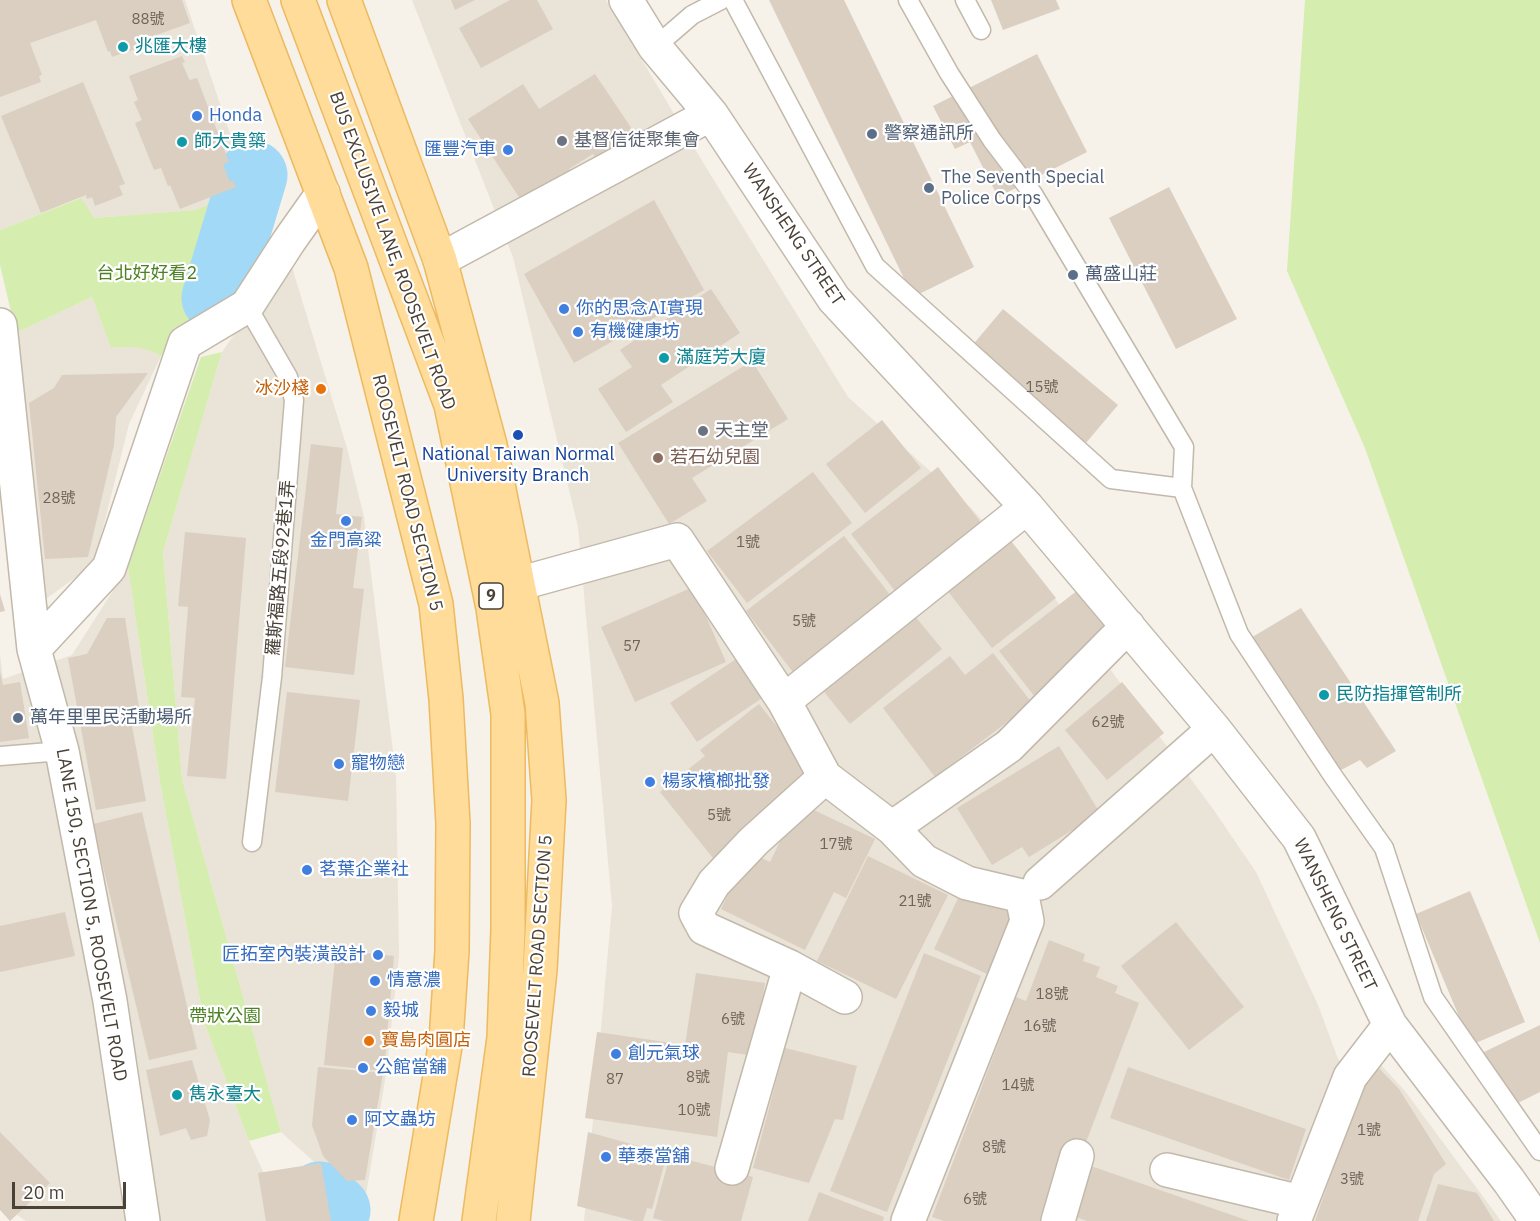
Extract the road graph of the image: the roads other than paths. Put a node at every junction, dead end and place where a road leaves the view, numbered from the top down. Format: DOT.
graph roads {
  1 [pos="249,0"];
  2 [pos="298,0"];
  3 [pos="344,0"];
  4 [pos="626,0"];
  5 [pos="721,0"];
  6 [pos="733,0"];
  7 [pos="908,0"];
  8 [pos="965,0"];
  9 [pos="981,30"];
  10 [pos="655,46"];
  11 [pos="711,114"];
  12 [pos="323,193"];
  13 [pos="440,260"];
  14 [pos="247,306"];
  15 [pos="0,325"];
  16 [pos="1182,488"];
  17 [pos="1027,507"];
  18 [pos="518,584"];
  19 [pos="1128,626"];
  20 [pos="34,649"];
  21 [pos="784,701"];
  22 [pos="1214,729"];
  23 [pos="62,751"];
  24 [pos="0,756"];
  25 [pos="825,777"];
  26 [pos="892,828"];
  27 [pos="252,842"];
  28 [pos="1031,889"];
  29 [pos="790,967"];
  30 [pos="845,997"];
  31 [pos="1390,1025"];
  32 [pos="1540,1151"];
  33 [pos="1077,1156"];
  34 [pos="732,1168"];
  35 [pos="1167,1170"];
  36 [pos="1297,1212"];
  37 [pos="143,1221"];
  38 [pos="416,1221"];
  39 [pos="479,1221"];
  40 [pos="513,1221"];
  41 [pos="908,1221"];
  42 [pos="1058,1221"];
  43 [pos="1537,1221"];
  1 -- 12 [label="main road, ROOSEVELT ROAD SECTION 5"];
  2 -- 39 [label="main road, BUS EXCLUSIVE LANE, ROOSEVELT ROAD / 9"];
  3 -- 13 [label="main road, ROOSEVELT ROAD SECTION 5 / 9"];
  4 -- 10 [label="street, WANSHENG STREET"];
  5 -- 10 [label="lane"];
  6 -- 16 [label="lane"];
  7 -- 16 [label="lane"];
  8 -- 9 [label="lane"];
  10 -- 11 [label="street, WANSHENG STREET"];
  11 -- 13 [label="street"];
  11 -- 17 [label="street, WANSHENG STREET"];
  12 -- 14 [label="street"];
  12 -- 38 [label="main road, ROOSEVELT ROAD SECTION 5"];
  13 -- 18 [label="main road, ROOSEVELT ROAD SECTION 5 / 9"];
  14 -- 20 [label="street"];
  14 -- 27 [label="lane, 羅斯福路五段92巷1弄"];
  15 -- 20 [label="street, LANE 150, SECTION 5, ROOSEVELT ROAD"];
  16 -- 32 [label="lane"];
  17 -- 19 [label="street, WANSHENG STREET"];
  17 -- 21 [label="street"];
  18 -- 21 [label="street"];
  18 -- 40 [label="main road, ROOSEVELT ROAD SECTION 5 / 9"];
  19 -- 22 [label="street, WANSHENG STREET"];
  19 -- 26 [label="street"];
  20 -- 23 [label="street, LANE 150, SECTION 5, ROOSEVELT ROAD"];
  21 -- 25 [label="street"];
  22 -- 28 [label="street"];
  22 -- 31 [label="street, WANSHENG STREET"];
  23 -- 24 [label="lane"];
  23 -- 37 [label="street, LANE 150, SECTION 5, ROOSEVELT ROAD"];
  25 -- 26 [label="street"];
  25 -- 29 [label="street"];
  26 -- 28 [label="street"];
  28 -- 41 [label="street"];
  29 -- 30 [label="street"];
  29 -- 34 [label="street"];
  31 -- 36 [label="street"];
  31 -- 43 [label="street, WANSHENG STREET"];
  33 -- 42 [label="street"];
  35 -- 36 [label="street"];
}
